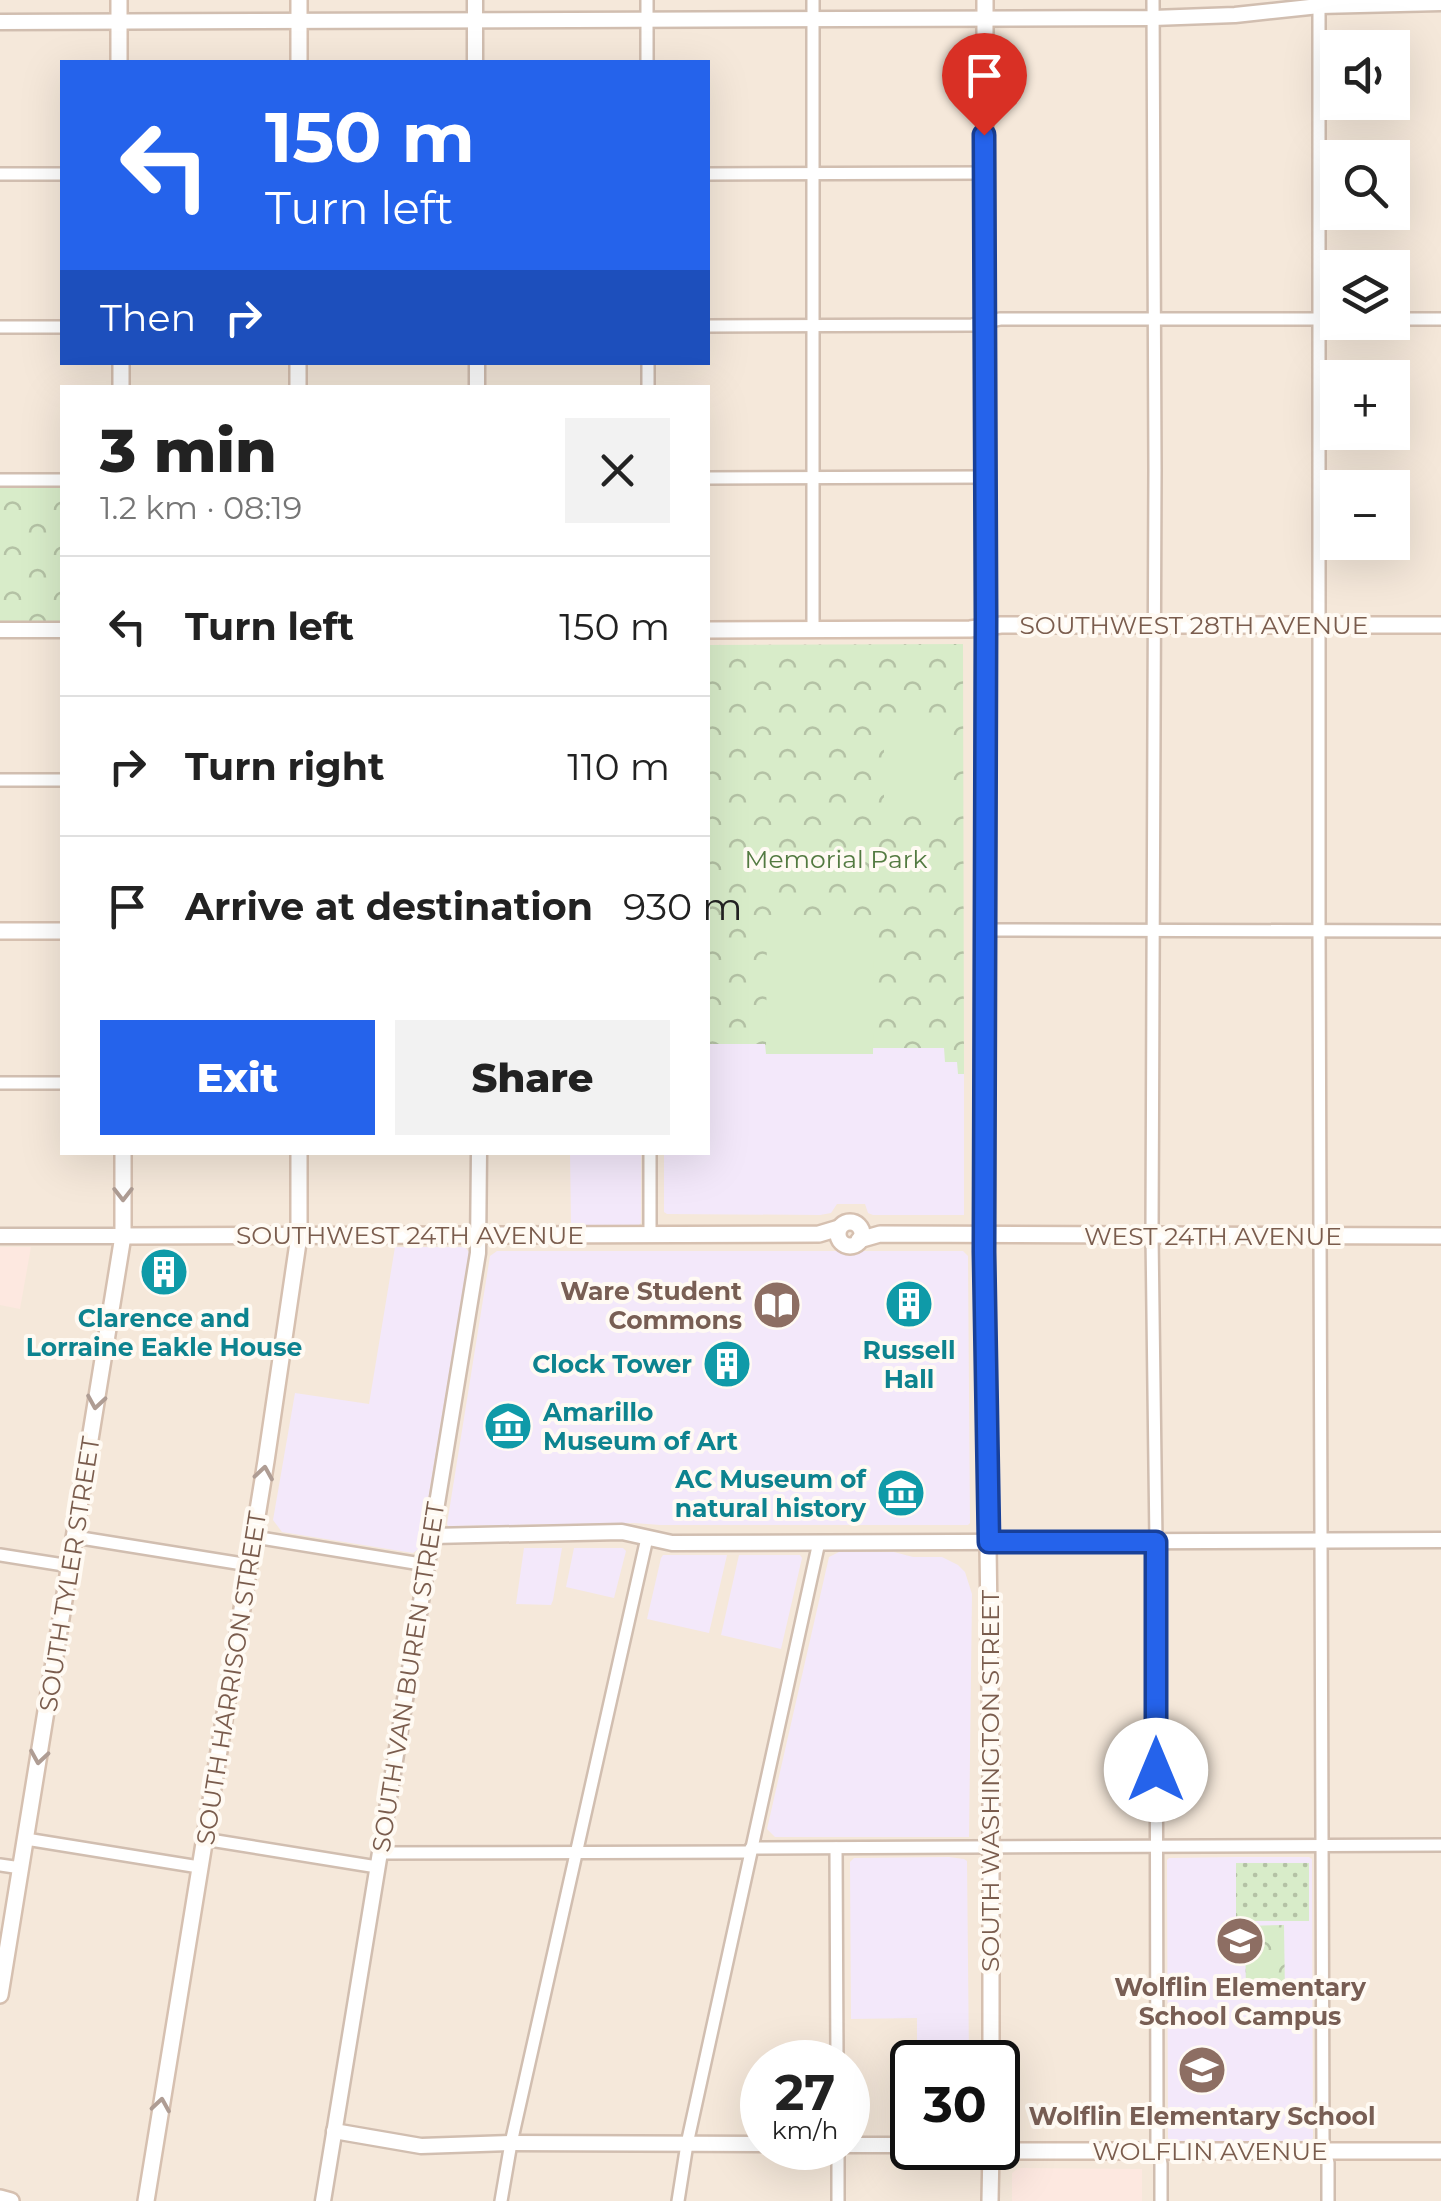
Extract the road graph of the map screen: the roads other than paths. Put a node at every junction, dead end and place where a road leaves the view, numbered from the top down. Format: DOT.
graph roads {
  1 [pos="119,0"];
  2 [pos="299,0"];
  3 [pos="474,0"];
  4 [pos="646,0"];
  5 [pos="813,0"];
  6 [pos="985,0"];
  7 [pos="1153,0"];
  8 [pos="1293,0"];
  9 [pos="1441,2"];
  10 [pos="1319,3"];
  11 [pos="1153,18"];
  12 [pos="119,20"];
  13 [pos="647,20"];
  14 [pos="985,20"];
  15 [pos="299,21"];
  16 [pos="474,21"];
  17 [pos="813,21"];
  18 [pos="0,22"];
  19 [pos="119,60"];
  20 [pos="299,60"];
  21 [pos="475,60"];
  22 [pos="647,60"];
  23 [pos="814,173"];
  24 [pos="984,173"];
  25 [pos="0,174"];
  26 [pos="60,174"];
  27 [pos="710,174"];
  28 [pos="1320,318"];
  29 [pos="1154,319"];
  30 [pos="1410,319"];
  31 [pos="1441,319"];
  32 [pos="984,322"];
  33 [pos="814,325"];
  34 [pos="710,326"];
  35 [pos="0,327"];
  36 [pos="60,327"];
  37 [pos="1320,340"];
  38 [pos="985,477"];
  39 [pos="710,478"];
  40 [pos="813,478"];
  41 [pos="0,480"];
  42 [pos="60,480"];
  43 [pos="1441,625"];
  44 [pos="1154,626"];
  45 [pos="1320,626"];
  46 [pos="986,627"];
  47 [pos="812,629"];
  48 [pos="0,630"];
  49 [pos="60,630"];
  50 [pos="710,630"];
  51 [pos="0,780"];
  52 [pos="60,780"];
  53 [pos="985,930"];
  54 [pos="1154,930"];
  55 [pos="1318,930"];
  56 [pos="1441,930"];
  57 [pos="0,931"];
  58 [pos="60,931"];
  59 [pos="0,1083"];
  60 [pos="60,1083"];
  61 [pos="122,1155"];
  62 [pos="299,1155"];
  63 [pos="479,1155"];
  64 [pos="650,1155"];
  65 [pos="479,1234"];
  66 [pos="650,1234"];
  67 [pos="984,1235"];
  68 [pos="0,1236"];
  69 [pos="123,1236"];
  70 [pos="299,1236"];
  71 [pos="1152,1236"];
  72 [pos="1320,1236"];
  73 [pos="1441,1236"];
  74 [pos="432,1536"];
  75 [pos="75,1537"];
  76 [pos="254,1537"];
  77 [pos="647,1538"];
  78 [pos="1320,1540"];
  79 [pos="1441,1540"];
  80 [pos="818,1542"];
  81 [pos="989,1542"];
  82 [pos="1156,1542"];
  83 [pos="0,1555"];
  84 [pos="249,1565"];
  85 [pos="427,1565"];
  86 [pos="70,1566"];
  87 [pos="204,1838"];
  88 [pos="26,1839"];
  89 [pos="1441,1845"];
  90 [pos="1156,1846"];
  91 [pos="1324,1846"];
  92 [pos="991,1847"];
  93 [pos="836,1848"];
  94 [pos="750,1850"];
  95 [pos="576,1854"];
  96 [pos="378,1860"];
  97 [pos="0,1864"];
  98 [pos="199,1867"];
  99 [pos="21,1868"];
  100 [pos="0,1995"];
  101 [pos="837,2040"];
  102 [pos="991,2040"];
  103 [pos="334,2131"];
  104 [pos="510,2143"];
  105 [pos="687,2144"];
  106 [pos="740,2144"];
  107 [pos="1159,2151"];
  108 [pos="1441,2151"];
  109 [pos="1020,2152"];
  110 [pos="1325,2152"];
  111 [pos="838,2170"];
  112 [pos="988,2170"];
  113 [pos="0,2198"];
  114 [pos="11,2201"];
  115 [pos="146,2201"];
  116 [pos="323,2201"];
  117 [pos="501,2201"];
  118 [pos="678,2201"];
  119 [pos="838,2201"];
  120 [pos="990,2201"];
  121 [pos="1161,2201"];
  122 [pos="1328,2201"];
  1 -- 12 [label="main road"];
  2 -- 15 [label="main road"];
  3 -- 16 [label="street"];
  4 -- 13 [label="street"];
  5 -- 17 [label="street"];
  6 -- 14 [label="main road, SOUTH WASHINGTON STREET"];
  7 -- 11 [label="street"];
  8 -- 10 [label="street"];
  9 -- 10 [label="street"];
  10 -- 11 [label="street"];
  10 -- 28 [label="street"];
  11 -- 14 [label="street"];
  11 -- 29 [label="street"];
  12 -- 15 [label="street"];
  12 -- 18 [label="street"];
  12 -- 19 [label="main road"];
  13 -- 16 [label="street"];
  13 -- 17 [label="street"];
  13 -- 22 [label="street"];
  14 -- 17 [label="street"];
  14 -- 24 [label="main road, SOUTH WASHINGTON STREET"];
  15 -- 16 [label="street"];
  15 -- 20 [label="main road"];
  16 -- 21 [label="street"];
  17 -- 23 [label="street"];
  23 -- 24 [label="street"];
  23 -- 27 [label="street"];
  23 -- 33 [label="street"];
  24 -- 32 [label="main road, SOUTH WASHINGTON STREET"];
  25 -- 26 [label="street"];
  28 -- 29 [label="street"];
  29 -- 32 [label="street"];
  29 -- 44 [label="street"];
  30 -- 31 [label="street"];
  32 -- 33 [label="street"];
  32 -- 38 [label="main road, SOUTH WASHINGTON STREET"];
  33 -- 34 [label="street"];
  33 -- 40 [label="street"];
  35 -- 36 [label="street"];
  37 -- 45 [label="street"];
  38 -- 40 [label="street"];
  38 -- 46 [label="main road, SOUTH WASHINGTON STREET"];
  39 -- 40 [label="street"];
  40 -- 47 [label="street"];
  41 -- 42 [label="street"];
  43 -- 45 [label="main road, SOUTHWEST 28TH AVENUE"];
  44 -- 45 [label="main road, SOUTHWEST 28TH AVENUE"];
  44 -- 46 [label="main road, SOUTHWEST 28TH AVENUE"];
  44 -- 54 [label="street"];
  45 -- 55 [label="street"];
  46 -- 47 [label="main road, SOUTHWEST 28TH AVENUE"];
  46 -- 53 [label="main road, SOUTH WASHINGTON STREET"];
  47 -- 50 [label="main road, SOUTHWEST 28TH AVENUE"];
  48 -- 49 [label="street"];
  51 -- 52 [label="street"];
  53 -- 54 [label="street"];
  53 -- 67 [label="main road, SOUTH WASHINGTON STREET"];
  54 -- 55 [label="street"];
  54 -- 71 [label="street"];
  55 -- 56 [label="street"];
  55 -- 72 [label="street"];
  57 -- 58 [label="main road"];
  59 -- 60 [label="street"];
  61 -- 69 [label="main road, SOUTH TYLER STREET, one-way"];
  62 -- 70 [label="main road, SOUTH HARRISON STREET"];
  63 -- 65 [label="street, SOUTH VAN BUREN STREET"];
  64 -- 66 [label="street"];
  65 -- 66 [label="main road, SOUTHWEST 24TH AVENUE"];
  65 -- 70 [label="main road, SOUTHWEST 24TH AVENUE"];
  65 -- 74 [label="street, SOUTH VAN BUREN STREET"];
  66 -- 67 [label="main road, SOUTHWEST 24TH AVENUE"];
  67 -- 71 [label="main road, WEST 24TH AVENUE"];
  67 -- 81 [label="main road, SOUTH WASHINGTON STREET"];
  68 -- 69 [label="street, SOUTHWEST 24TH AVENUE"];
  69 -- 70 [label="main road, SOUTHWEST 24TH AVENUE"];
  69 -- 75 [label="main road, SOUTH TYLER STREET, one-way"];
  76 -- 70 [label="main road, SOUTH HARRISON STREET, one-way"];
  71 -- 72 [label="main road, WEST 24TH AVENUE"];
  71 -- 82 [label="street"];
  72 -- 73 [label="main road, WEST 24TH AVENUE"];
  72 -- 78 [label="street"];
  74 -- 77 [label="street"];
  74 -- 85 [label="street, SOUTH VAN BUREN STREET"];
  75 -- 84 [label="street"];
  75 -- 86 [label="main road, SOUTH TYLER STREET"];
  76 -- 84 [label="main road, SOUTH HARRISON STREET"];
  76 -- 85 [label="street"];
  77 -- 80 [label="street"];
  77 -- 95 [label="street"];
  78 -- 79 [label="street"];
  78 -- 82 [label="street"];
  78 -- 91 [label="street"];
  80 -- 81 [label="street"];
  80 -- 94 [label="street"];
  81 -- 82 [label="street"];
  81 -- 92 [label="main road, SOUTH WASHINGTON STREET"];
  82 -- 90 [label="street"];
  83 -- 86 [label="street"];
  84 -- 87 [label="main road, SOUTH HARRISON STREET"];
  85 -- 96 [label="street, SOUTH VAN BUREN STREET"];
  86 -- 88 [label="main road, SOUTH TYLER STREET, one-way"];
  87 -- 96 [label="street"];
  87 -- 98 [label="main road, SOUTH HARRISON STREET"];
  88 -- 98 [label="street"];
  88 -- 99 [label="main road, SOUTH TYLER STREET"];
  89 -- 91 [label="street"];
  90 -- 91 [label="street"];
  90 -- 92 [label="street"];
  90 -- 107 [label="street"];
  91 -- 110 [label="street"];
  92 -- 93 [label="street"];
  92 -- 102 [label="main road, SOUTH WASHINGTON STREET"];
  93 -- 94 [label="street"];
  93 -- 101 [label="street"];
  94 -- 95 [label="street"];
  94 -- 105 [label="street"];
  95 -- 96 [label="street"];
  95 -- 104 [label="street"];
  96 -- 103 [label="street, SOUTH VAN BUREN STREET"];
  97 -- 99 [label="street"];
  115 -- 98 [label="main road, SOUTH HARRISON STREET, one-way"];
  99 -- 100 [label="main road, SOUTH TYLER STREET"];
  103 -- 104 [label="street"];
  103 -- 116 [label="street, SOUTH VAN BUREN STREET"];
  104 -- 105 [label="street"];
  104 -- 117 [label="street"];
  105 -- 106 [label="street"];
  105 -- 118 [label="street"];
  107 -- 109 [label="main road, WOLFLIN AVENUE"];
  107 -- 110 [label="main road, WOLFLIN AVENUE"];
  107 -- 121 [label="street"];
  108 -- 110 [label="main road, WOLFLIN AVENUE"];
  110 -- 122 [label="street"];
  111 -- 119 [label="street"];
  112 -- 120 [label="main road"];
  113 -- 114 [label="main road"];
}
